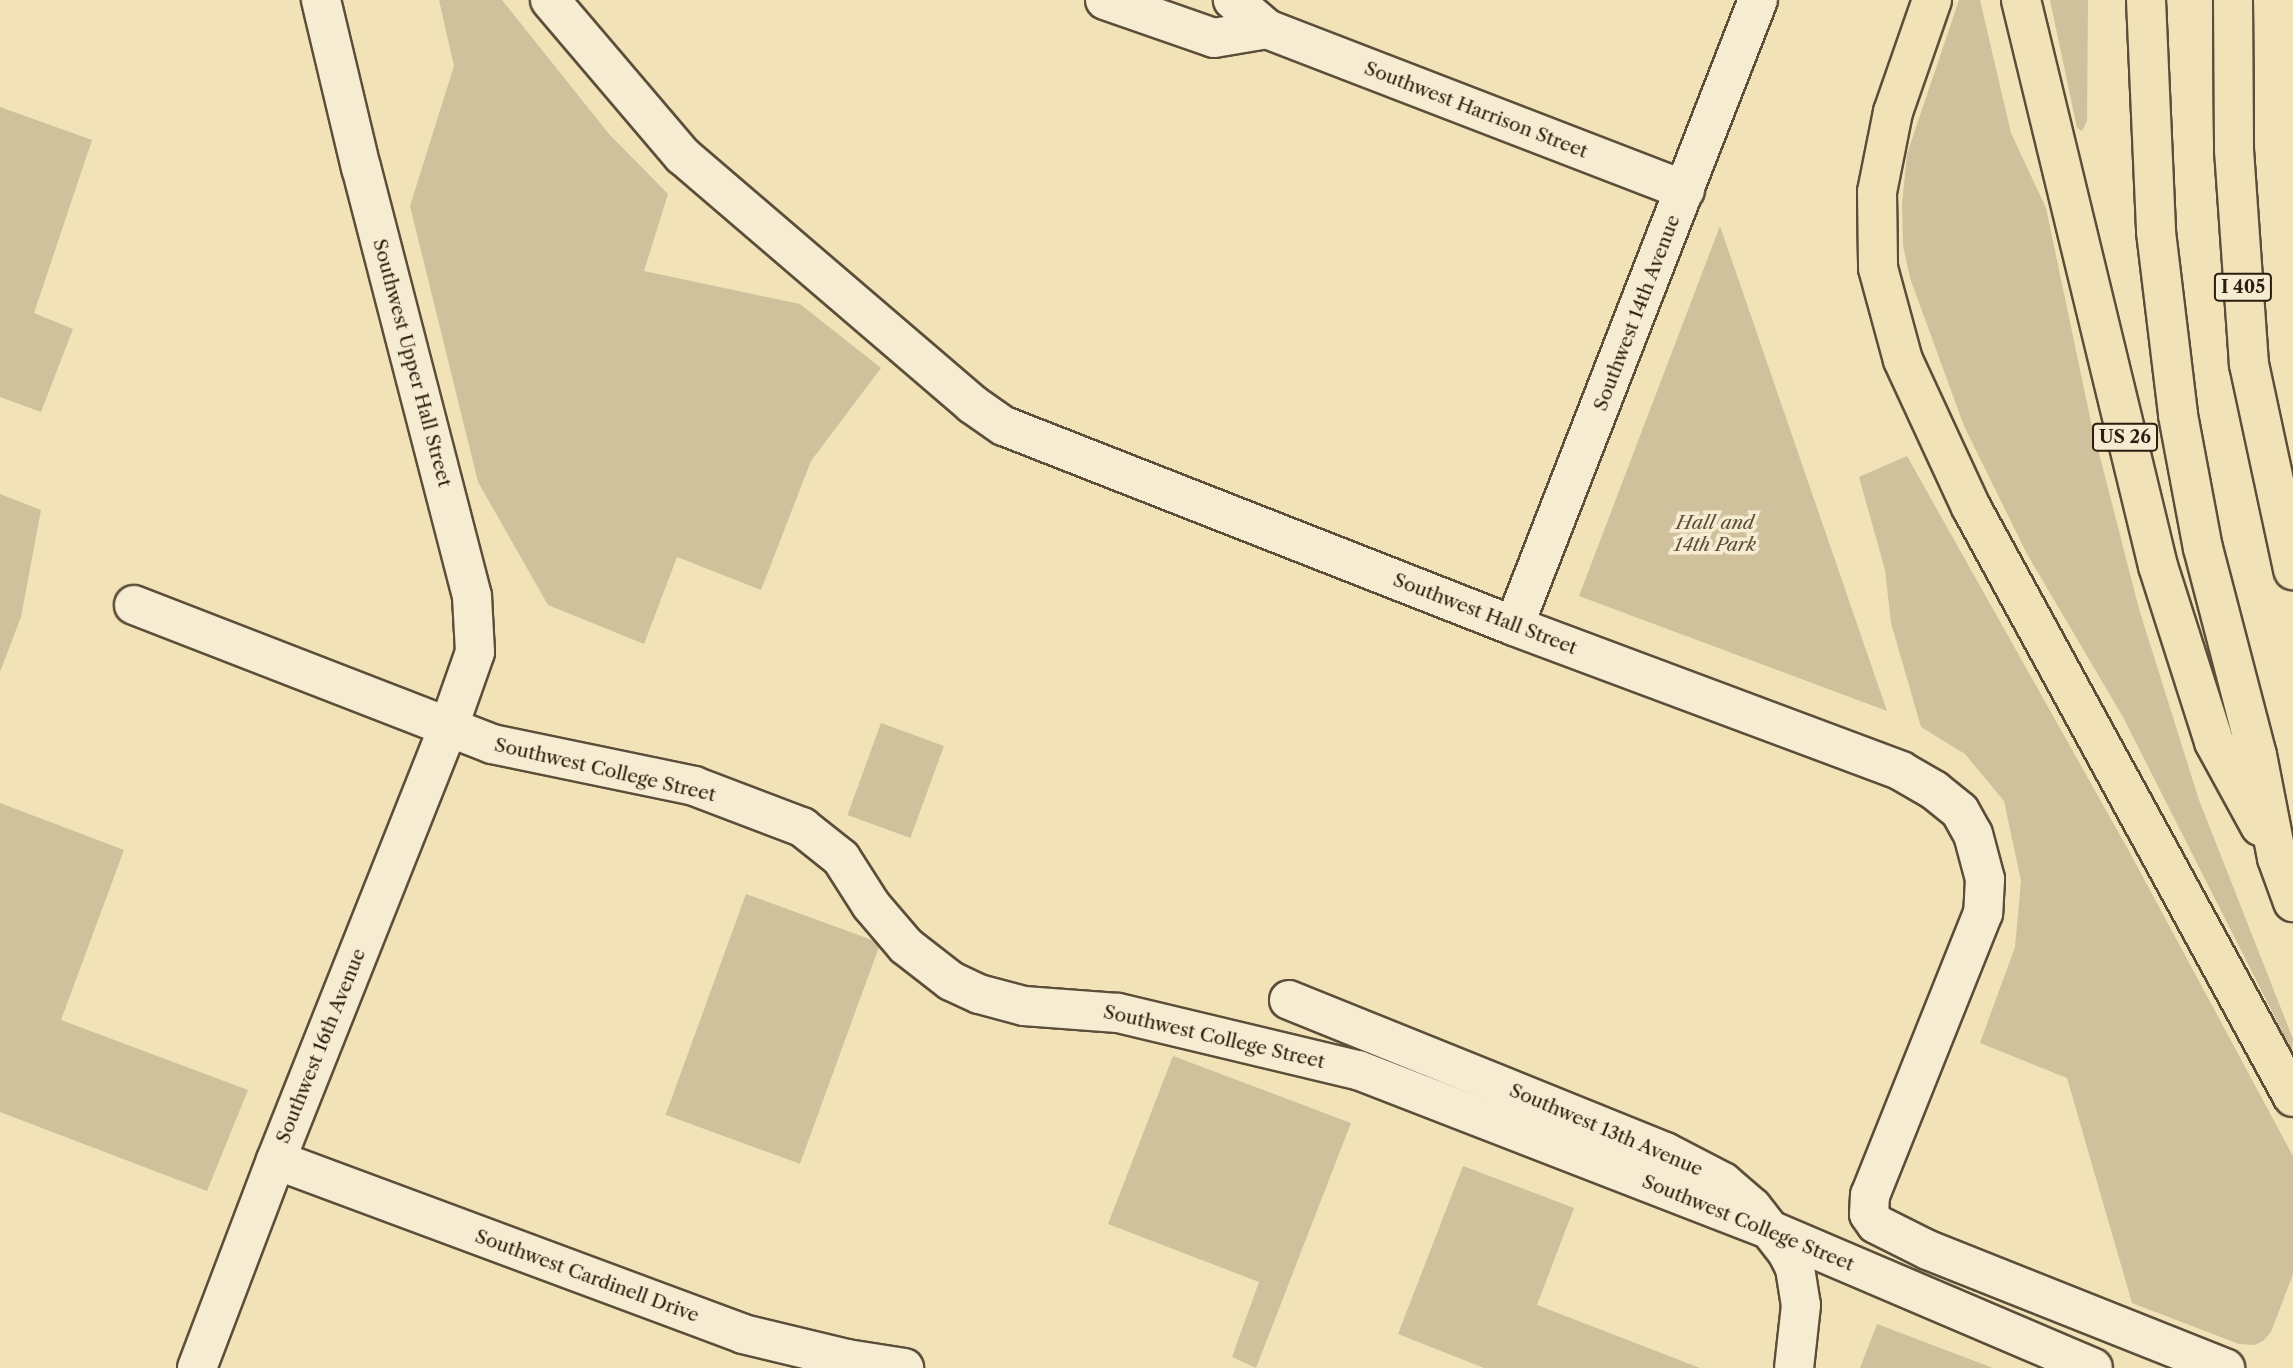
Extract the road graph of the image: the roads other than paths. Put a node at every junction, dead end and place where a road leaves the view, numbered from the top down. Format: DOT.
graph roads {
  1 [pos="321,0"];
  2 [pos="550,0"];
  3 [pos="1105,0"];
  4 [pos="1233,0"];
  5 [pos="1758,0"];
  6 [pos="1932,0"];
  7 [pos="2021,0"];
  8 [pos="2146,0"];
  9 [pos="2233,0"];
  10 [pos="1267,29"];
  11 [pos="1685,190"];
  12 [pos="2293,569"];
  13 [pos="134,605"];
  14 [pos="1514,626"];
  15 [pos="449,726"];
  16 [pos="2277,858"];
  17 [pos="2293,902"];
  18 [pos="1289,1000"];
  19 [pos="2293,1097"];
  20 [pos="276,1160"];
  21 [pos="1769,1230"];
  22 [pos="197,1368"];
  23 [pos="904,1368"];
  24 [pos="1794,1368"];
  25 [pos="2093,1368"];
  26 [pos="2225,1368"];
  1 -- 15 [label="street, Southwest Upper Hall Street"];
  2 -- 14 [label="street, Southwest Hall Street"];
  3 -- 10 [label="street"];
  4 -- 10 [label="street, Southwest Harrison Street"];
  5 -- 11 [label="street, Southwest 14th Avenue"];
  6 -- 19 [label="highway"];
  7 -- 16 [label="highway, US 26"];
  8 -- 16 [label="highway"];
  9 -- 12 [label="highway, I 405"];
  10 -- 11 [label="street, Southwest Harrison Street"];
  11 -- 14 [label="street, Southwest 14th Avenue"];
  13 -- 15 [label="street, Southwest College Street"];
  14 -- 26 [label="street, Southwest Hall Street"];
  15 -- 20 [label="street, Southwest 16th Avenue"];
  15 -- 21 [label="street, Southwest College Street"];
  16 -- 17 [label="highway"];
  18 -- 21 [label="street, Southwest 13th Avenue"];
  20 -- 22 [label="street, Southwest 16th Avenue"];
  20 -- 23 [label="street, Southwest Cardinell Drive"];
  21 -- 24 [label="street, Southwest 13th Avenue"];
  21 -- 25 [label="street, Southwest College Street"];
}
